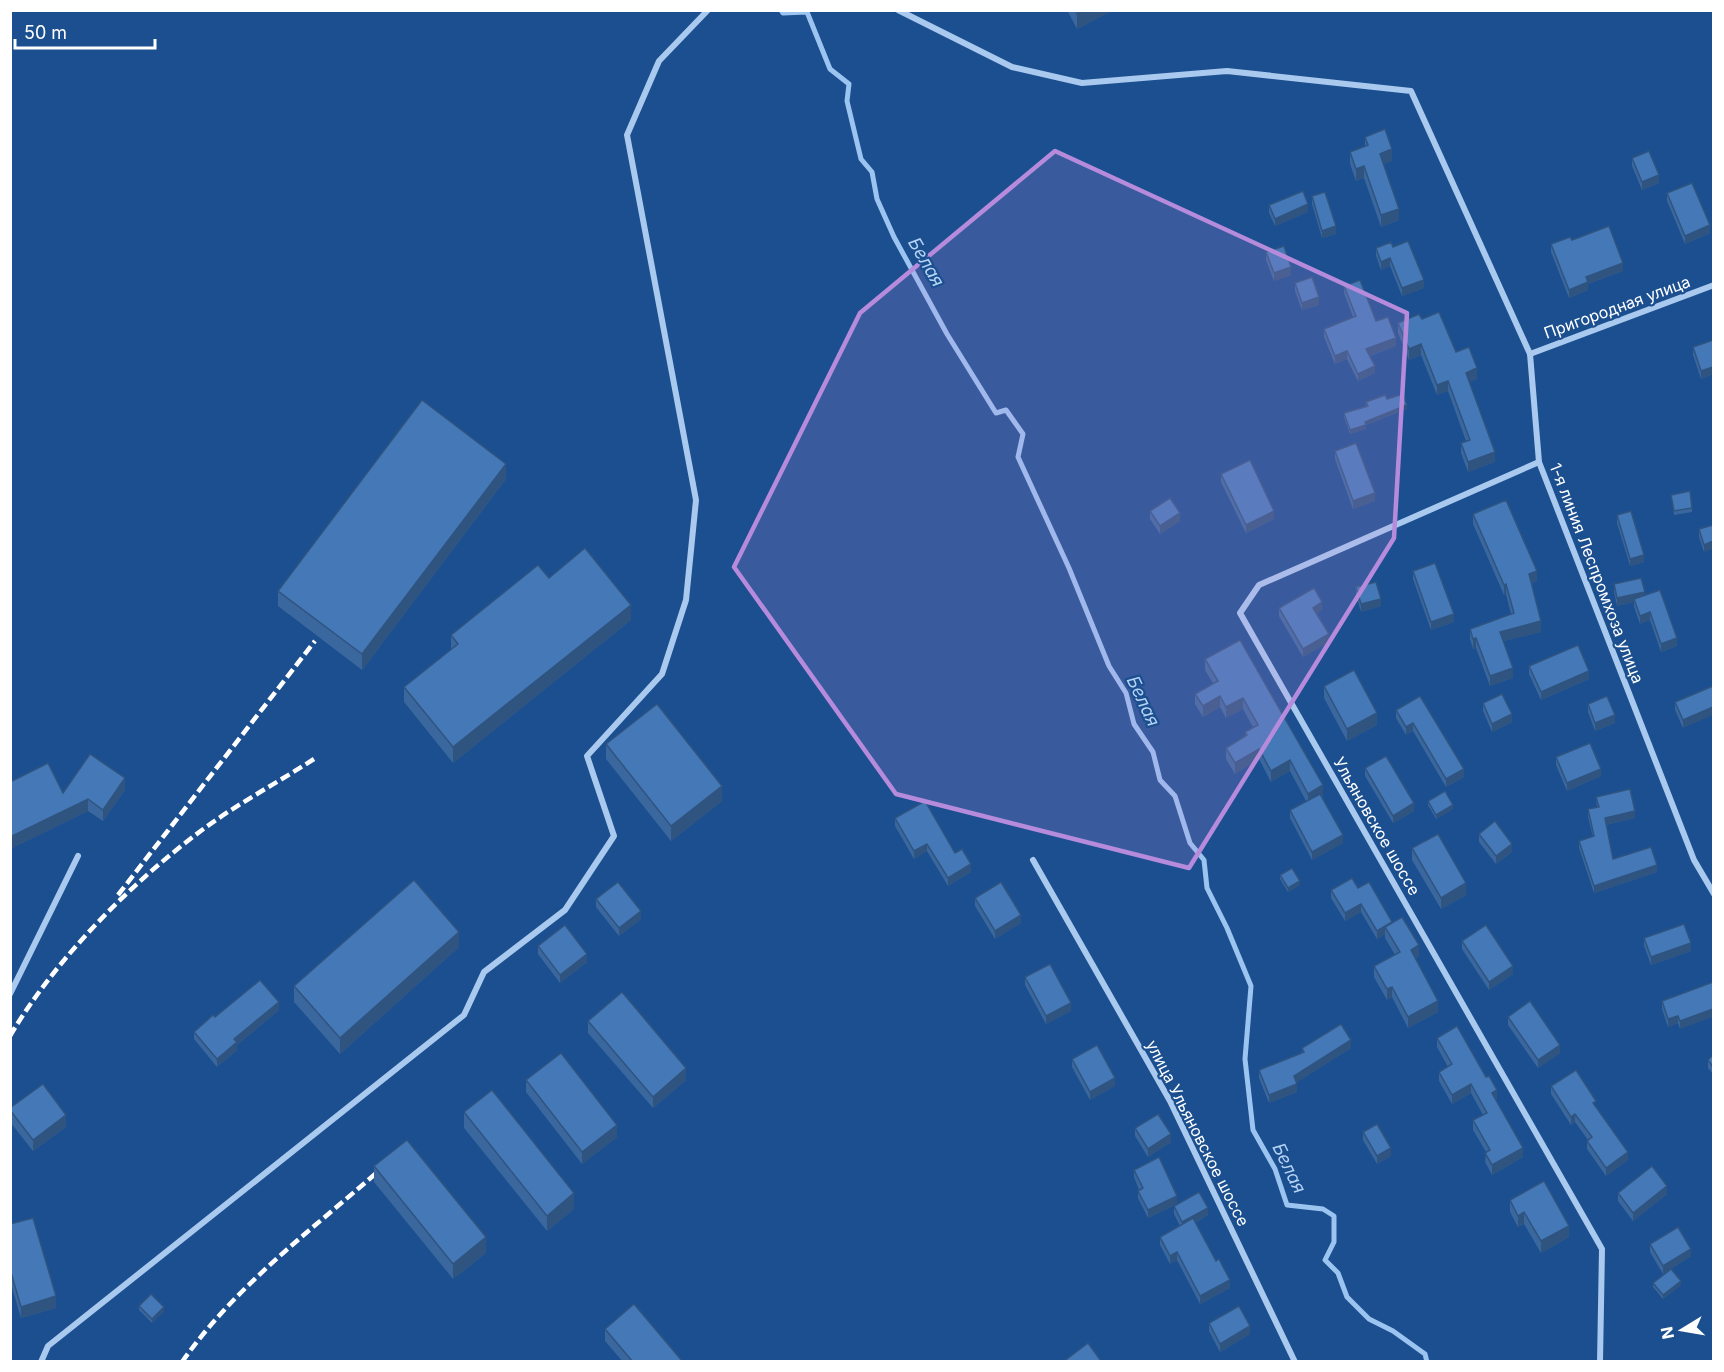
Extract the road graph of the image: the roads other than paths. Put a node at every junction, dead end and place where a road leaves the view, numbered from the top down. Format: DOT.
graph roads {
  1 [pos="708,10"];
  2 [pos="898,10"];
  3 [pos="1713,285"];
  4 [pos="1530,354"];
  5 [pos="1539,462"];
  6 [pos="78,856"];
  7 [pos="1033,860"];
  8 [pos="1713,894"];
  9 [pos="10,994"];
  10 [pos="41,1362"];
  11 [pos="1295,1362"];
  12 [pos="1600,1362"];
  1 -- 10 [label="street"];
  2 -- 4 [label="street, 1-я линия Леспромхоза улица"];
  3 -- 4 [label="street, Пригородная улица"];
  4 -- 5 [label="street, 1-я линия Леспромхоза улица"];
  5 -- 8 [label="street, 1-я линия Леспромхоза улица"];
  5 -- 12 [label="street, Ульяновское шоссе"];
  6 -- 9 [label="street"];
  7 -- 11 [label="street, улица Ульяновское шоссе"];
}
